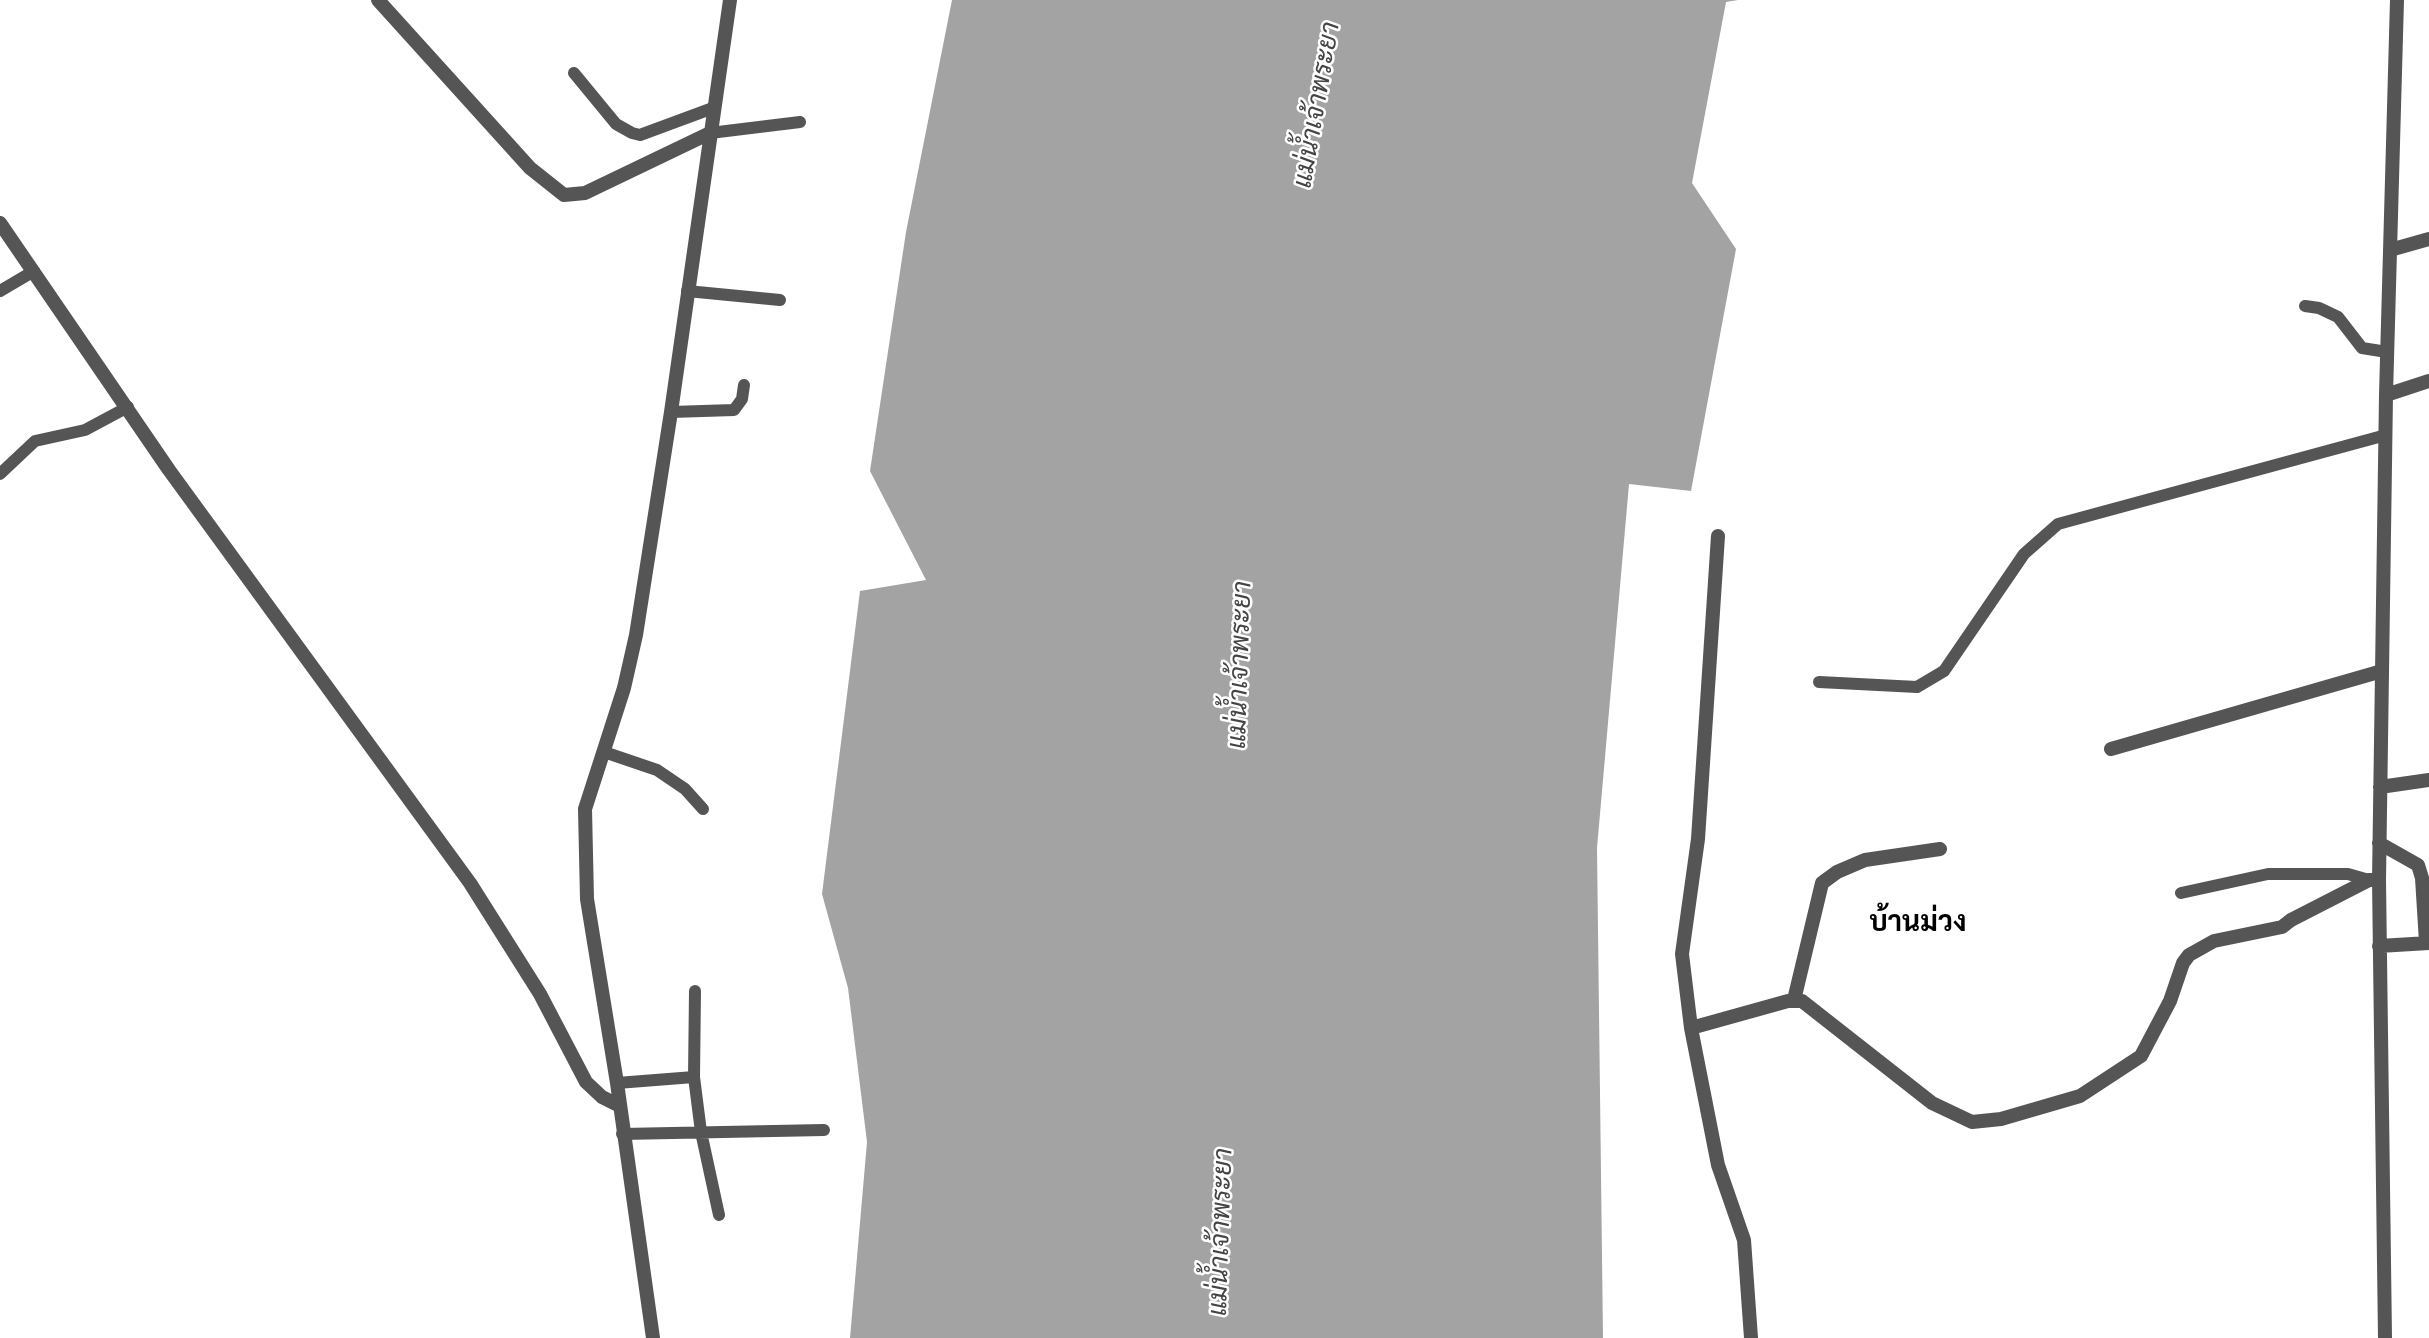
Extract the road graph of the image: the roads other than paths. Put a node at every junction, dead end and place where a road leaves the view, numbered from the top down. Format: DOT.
graph roads {
  1 [pos="378,0"];
  2 [pos="730,0"];
  3 [pos="2397,0"];
  4 [pos="574,73"];
  5 [pos="713,107"];
  6 [pos="800,122"];
  7 [pos="710,133"];
  8 [pos="0,223"];
  9 [pos="2429,239"];
  10 [pos="2390,250"];
  11 [pos="34,271"];
  12 [pos="0,291"];
  13 [pos="687,291"];
  14 [pos="780,300"];
  15 [pos="2305,306"];
  16 [pos="2387,352"];
  17 [pos="2429,381"];
  18 [pos="744,385"];
  19 [pos="2386,395"];
  20 [pos="128,407"];
  21 [pos="671,412"];
  22 [pos="2386,435"];
  23 [pos="0,474"];
  24 [pos="1718,536"];
  25 [pos="2382,671"];
  26 [pos="1819,682"];
  27 [pos="2111,749"];
  28 [pos="604,752"];
  29 [pos="2429,780"];
  30 [pos="2380,787"];
  31 [pos="703,809"];
  32 [pos="2379,843"];
  33 [pos="1940,849"];
  34 [pos="2374,880"];
  35 [pos="2181,893"];
  36 [pos="2427,938"];
  37 [pos="2379,946"];
  38 [pos="695,991"];
  39 [pos="1794,1000"];
  40 [pos="1690,1028"];
  41 [pos="694,1077"];
  42 [pos="617,1083"];
  43 [pos="618,1105"];
  44 [pos="824,1130"];
  45 [pos="701,1132"];
  46 [pos="622,1134"];
  47 [pos="719,1215"];
  48 [pos="653,1338"];
  49 [pos="1751,1338"];
  50 [pos="2385,1338"];
  1 -- 7 [label="street"];
  2 -- 5 [label="street"];
  3 -- 10 [label="street"];
  4 -- 5 [label="lane"];
  5 -- 7 [label="street"];
  6 -- 7 [label="lane"];
  7 -- 13 [label="street"];
  8 -- 11 [label="street"];
  9 -- 10 [label="street"];
  10 -- 16 [label="street"];
  11 -- 12 [label="lane"];
  11 -- 20 [label="street"];
  13 -- 14 [label="lane"];
  13 -- 21 [label="street"];
  15 -- 16 [label="lane"];
  16 -- 19 [label="street"];
  17 -- 19 [label="street"];
  18 -- 21 [label="lane"];
  19 -- 22 [label="street"];
  20 -- 23 [label="lane"];
  20 -- 43 [label="street"];
  21 -- 28 [label="street"];
  22 -- 25 [label="street"];
  22 -- 26 [label="lane"];
  24 -- 40 [label="street"];
  25 -- 27 [label="street"];
  25 -- 30 [label="street"];
  28 -- 31 [label="lane"];
  28 -- 42 [label="street"];
  29 -- 30 [label="street"];
  30 -- 32 [label="street"];
  32 -- 34 [label="street"];
  32 -- 36 [label="street"];
  33 -- 39 [label="street"];
  34 -- 35 [label="lane"];
  34 -- 37 [label="street"];
  34 -- 39 [label="street"];
  36 -- 37 [label="street"];
  37 -- 50 [label="street"];
  38 -- 41 [label="lane"];
  39 -- 40 [label="street"];
  40 -- 49 [label="street"];
  41 -- 42 [label="lane"];
  41 -- 45 [label="lane"];
  42 -- 43 [label="street"];
  43 -- 46 [label="street"];
  44 -- 45 [label="lane"];
  45 -- 46 [label="lane"];
  45 -- 47 [label="lane"];
  46 -- 48 [label="street"];
}
